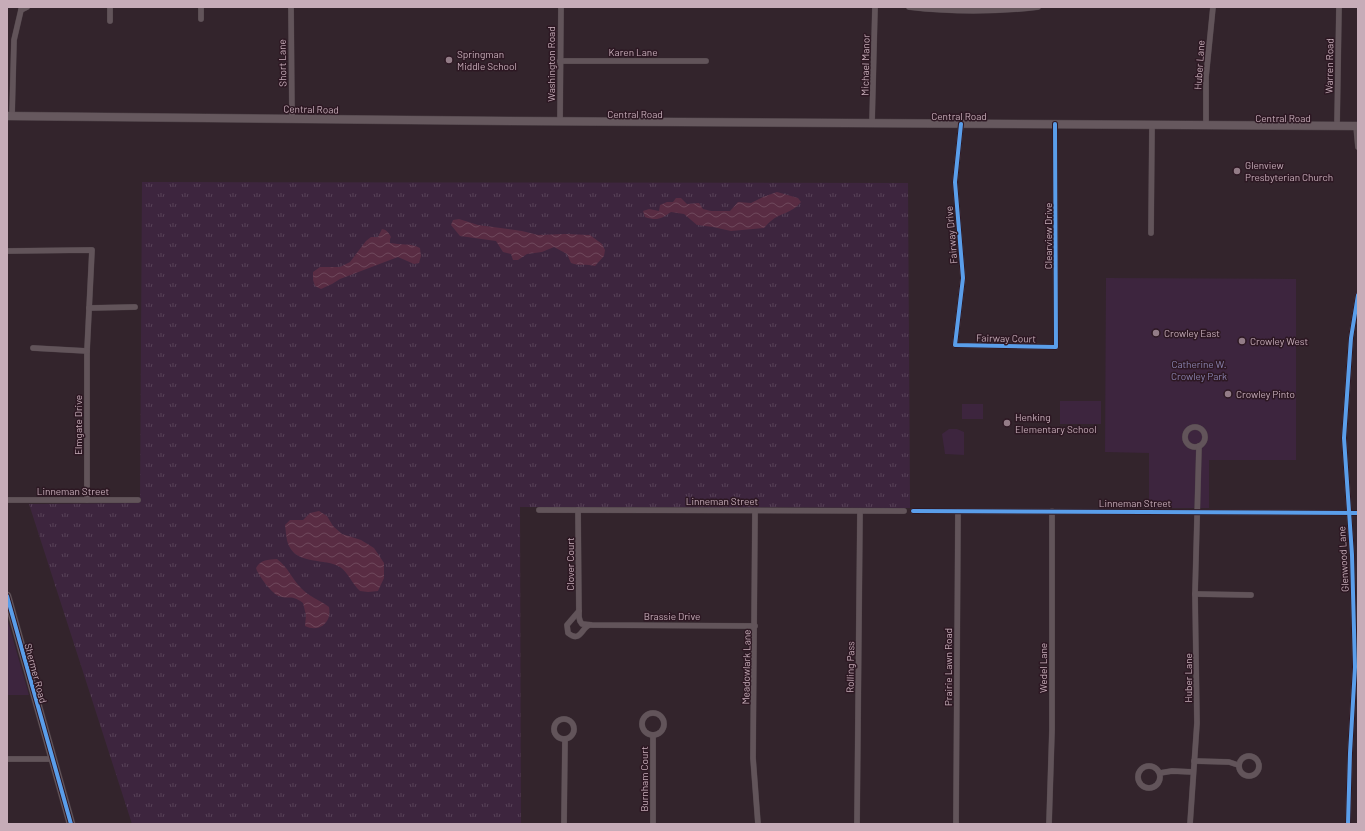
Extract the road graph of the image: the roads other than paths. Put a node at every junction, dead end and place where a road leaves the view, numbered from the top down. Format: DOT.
graph roads {
  1 [pos="27,7"];
  2 [pos="110,7"];
  3 [pos="201,7"];
  4 [pos="291,7"];
  5 [pos="561,7"];
  6 [pos="875,7"];
  7 [pos="909,7"];
  8 [pos="1038,7"];
  9 [pos="1213,7"];
  10 [pos="1339,7"];
  11 [pos="19,9"];
  12 [pos="201,19"];
  13 [pos="110,21"];
  14 [pos="560,61"];
  15 [pos="706,61"];
  16 [pos="10,116"];
  17 [pos="292,119"];
  18 [pos="560,121"];
  19 [pos="872,123"];
  20 [pos="961,124"];
  21 [pos="1055,124"];
  22 [pos="1152,125"];
  23 [pos="1206,125"];
  24 [pos="1337,126"];
  25 [pos="1357,126"];
  26 [pos="1358,147"];
  27 [pos="1151,233"];
  28 [pos="7,251"];
  29 [pos="1358,295"];
  30 [pos="135,307"];
  31 [pos="89,308"];
  32 [pos="955,345"];
  33 [pos="1056,347"];
  34 [pos="33,348"];
  35 [pos="87,351"];
  36 [pos="1199,446"];
  37 [pos="7,500"];
  38 [pos="87,500"];
  39 [pos="138,500"];
  40 [pos="539,510"];
  41 [pos="578,510"];
  42 [pos="755,511"];
  43 [pos="860,511"];
  44 [pos="904,511"];
  45 [pos="912,511"];
  46 [pos="958,511"];
  47 [pos="1052,511"];
  48 [pos="1197,512"];
  49 [pos="1349,513"];
  50 [pos="1358,513"];
  51 [pos="1195,594"];
  52 [pos="1250,595"];
  53 [pos="7,596"];
  54 [pos="579,614"];
  55 [pos="589,625"];
  56 [pos="755,626"];
  57 [pos="653,735"];
  58 [pos="565,739"];
  59 [pos="7,759"];
  60 [pos="52,759"];
  61 [pos="1194,761"];
  62 [pos="1238,765"];
  63 [pos="1193,772"];
  64 [pos="1160,773"];
  65 [pos="70,824"];
  66 [pos="564,824"];
  67 [pos="653,824"];
  68 [pos="758,824"];
  69 [pos="857,824"];
  70 [pos="956,824"];
  71 [pos="1049,824"];
  72 [pos="1190,824"];
  73 [pos="1348,824"];
  1 -- 11 [label="street"];
  2 -- 13 [label="street"];
  3 -- 12 [label="street"];
  4 -- 17 [label="street, Short Lane"];
  5 -- 14 [label="street, Washington Road"];
  6 -- 19 [label="street, Michael Manor"];
  7 -- 8 [label="street"];
  9 -- 23 [label="street, Huber Lane"];
  10 -- 24 [label="street, Warren Road"];
  11 -- 16 [label="street"];
  14 -- 15 [label="street, Karen Lane"];
  14 -- 18 [label="street, Washington Road"];
  16 -- 17 [label="main road, Central Road"];
  17 -- 18 [label="main road, Central Road"];
  18 -- 19 [label="main road, Central Road"];
  19 -- 20 [label="main road, Central Road"];
  20 -- 21 [label="main road, Central Road"];
  20 -- 32 [label="street, Fairway Drive"];
  21 -- 22 [label="main road, Central Road"];
  21 -- 33 [label="street, Clearview Drive"];
  22 -- 23 [label="main road, Central Road"];
  22 -- 27 [label="street"];
  23 -- 24 [label="main road, Central Road"];
  24 -- 25 [label="main road, Central Road"];
  25 -- 26 [label="street"];
  28 -- 31 [label="street, Elmgate Drive"];
  29 -- 49 [label="street, Glenwood Lane"];
  30 -- 31 [label="street"];
  31 -- 35 [label="street, Elmgate Drive"];
  32 -- 33 [label="street, Fairway Court"];
  34 -- 35 [label="street"];
  35 -- 38 [label="street, Elmgate Drive"];
  36 -- 48 [label="street, Huber Lane"];
  37 -- 38 [label="street, Linneman Street"];
  38 -- 39 [label="street, Linneman Street"];
  40 -- 41 [label="street, Linneman Street"];
  41 -- 42 [label="street, Linneman Street"];
  41 -- 54 [label="street, Clover Court"];
  42 -- 43 [label="street, Linneman Street"];
  42 -- 56 [label="street, Meadowlark Lane"];
  43 -- 44 [label="street, Linneman Street"];
  43 -- 69 [label="street, Rolling Pass"];
  45 -- 46 [label="street, Linneman Street"];
  46 -- 47 [label="street, Linneman Street"];
  46 -- 70 [label="street, Prairie Lawn Road"];
  47 -- 48 [label="street, Linneman Street"];
  47 -- 71 [label="street, Wedel Lane"];
  48 -- 49 [label="street, Linneman Street"];
  48 -- 51 [label="street, Huber Lane"];
  49 -- 50 [label="street, Linneman Street"];
  49 -- 73 [label="street, Glenwood Lane"];
  51 -- 52 [label="street"];
  51 -- 61 [label="street, Huber Lane"];
  53 -- 60 [label="main road, Shermer Road"];
  54 -- 55 [label="street"];
  54 -- 55 [label="street"];
  55 -- 56 [label="street, Brassie Drive"];
  56 -- 68 [label="street, Meadowlark Lane"];
  57 -- 57 [label="street, Burnham Court"];
  57 -- 67 [label="street, Burnham Court"];
  58 -- 66 [label="street"];
  59 -- 60 [label="street"];
  60 -- 65 [label="main road, Shermer Road"];
  61 -- 62 [label="street"];
  61 -- 63 [label="street, Huber Lane"];
  63 -- 64 [label="street"];
  63 -- 72 [label="street, Huber Lane"];
  64 -- 64 [label="street"];
}
